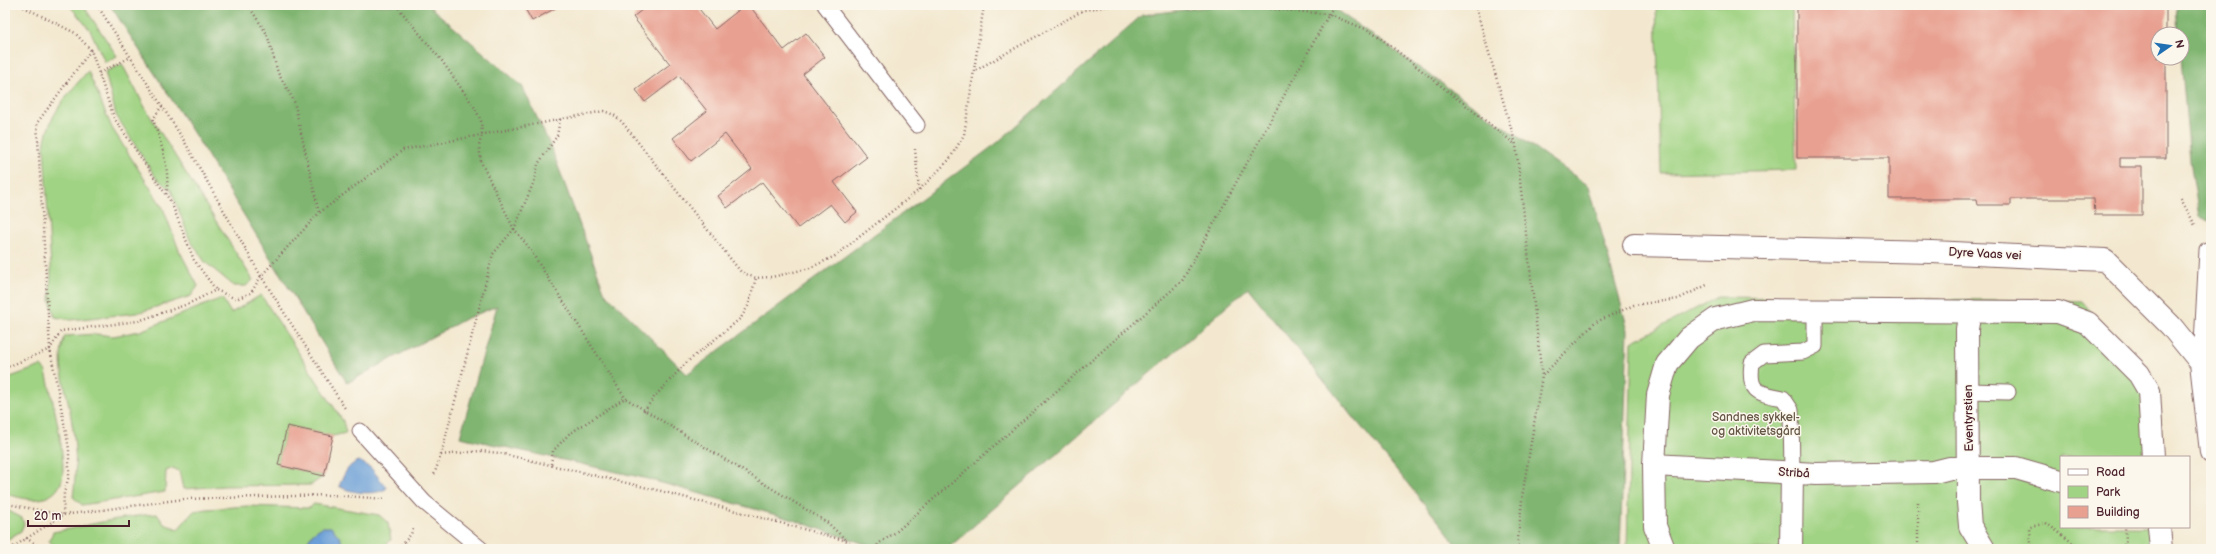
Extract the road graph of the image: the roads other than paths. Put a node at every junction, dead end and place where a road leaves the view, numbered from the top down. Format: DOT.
graph roads {
  1 [pos="825,5"];
  2 [pos="917,125"];
  3 [pos="1634,245"];
  4 [pos="2209,250"];
  5 [pos="1814,310"];
  6 [pos="1970,311"];
  7 [pos="2201,363"];
  8 [pos="1968,392"];
  9 [pos="2008,392"];
  10 [pos="2209,407"];
  11 [pos="360,431"];
  12 [pos="2211,452"];
  13 [pos="2153,456"];
  14 [pos="1654,465"];
  15 [pos="1792,472"];
  16 [pos="1969,476"];
  17 [pos="1970,526"];
  18 [pos="2159,528"];
  19 [pos="481,549"];
  20 [pos="1664,549"];
  21 [pos="1791,549"];
  22 [pos="1984,549"];
  23 [pos="1992,549"];
  24 [pos="2161,549"];
  1 -- 2 [label="lane"];
  3 -- 7 [label="street, Dyre Vaas vei"];
  4 -- 7 [label="lane"];
  5 -- 6 [label="street"];
  5 -- 14 [label="street"];
  5 -- 15 [label="lane"];
  6 -- 8 [label="street, Eventyrstien"];
  6 -- 13 [label="street"];
  7 -- 10 [label="street"];
  8 -- 9 [label="lane"];
  8 -- 16 [label="street, Eventyrstien"];
  10 -- 12 [label="street"];
  11 -- 19 [label="lane"];
  14 -- 15 [label="street, Stribå"];
  14 -- 20 [label="street"];
  15 -- 16 [label="street, Stribå"];
  15 -- 21 [label="street"];
  16 -- 17 [label="street, Eventyrstien"];
  17 -- 22 [label="street"];
  17 -- 23 [label="street"];
  18 -- 24 [label="street"];
}
